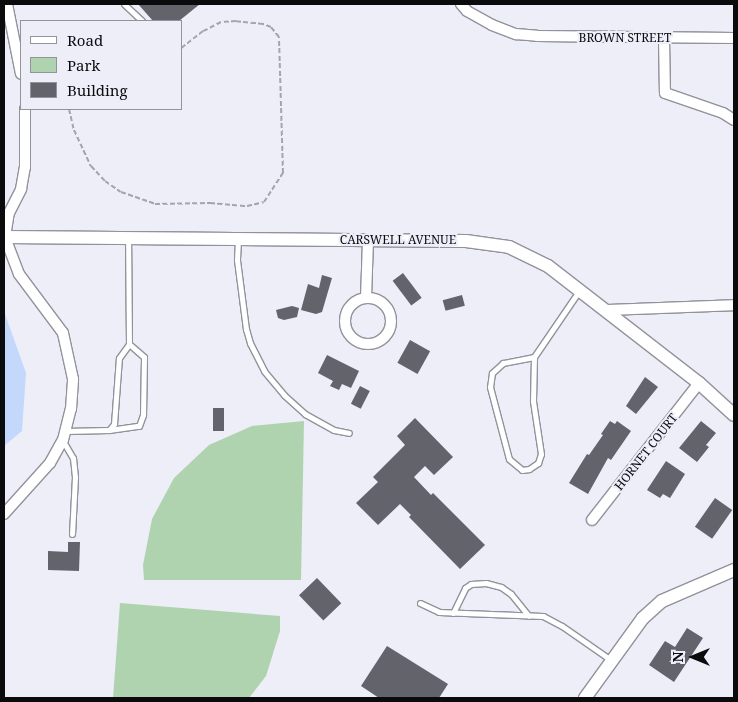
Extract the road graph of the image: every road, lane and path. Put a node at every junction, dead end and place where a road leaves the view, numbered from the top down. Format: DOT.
graph roads {
  1 [pos="7,4"];
  2 [pos="124,4"];
  3 [pos="461,4"];
  4 [pos="141,20"];
  5 [pos="664,38"];
  6 [pos="734,38"];
  7 [pos="182,47"];
  8 [pos="20,69"];
  9 [pos="25,110"];
  10 [pos="69,110"];
  11 [pos="734,120"];
  12 [pos="5,237"];
  13 [pos="128,237"];
  14 [pos="238,240"];
  15 [pos="368,240"];
  16 [pos="580,290"];
  17 [pos="366,298"];
  18 [pos="734,305"];
  19 [pos="606,310"];
  20 [pos="129,344"];
  21 [pos="534,357"];
  22 [pos="699,384"];
  23 [pos="734,415"];
  24 [pos="109,430"];
  25 [pos="349,433"];
  26 [pos="64,436"];
  27 [pos="4,514"];
  28 [pos="592,520"];
  29 [pos="72,534"];
  30 [pos="734,570"];
  31 [pos="420,603"];
  32 [pos="453,613"];
  33 [pos="529,616"];
  34 [pos="611,661"];
  35 [pos="585,698"];
  1 -- 8 [label="street"];
  2 -- 4 [label="lane"];
  3 -- 5 [label="street, BROWN STREET"];
  5 -- 6 [label="street, BROWN STREET"];
  5 -- 11 [label="street"];
  7 -- 10 [label="path"];
  9 -- 12 [label="street"];
  12 -- 13 [label="street, CARSWELL AVENUE"];
  12 -- 26 [label="street"];
  13 -- 14 [label="street, CARSWELL AVENUE"];
  13 -- 20 [label="lane"];
  14 -- 15 [label="street, CARSWELL AVENUE"];
  14 -- 25 [label="lane"];
  15 -- 16 [label="street, CARSWELL AVENUE"];
  15 -- 17 [label="street"];
  16 -- 19 [label="street, CARSWELL AVENUE"];
  16 -- 21 [label="lane"];
  17 -- 17 [label="street"];
  18 -- 19 [label="street"];
  19 -- 22 [label="street, CARSWELL AVENUE"];
  20 -- 24 [label="lane"];
  20 -- 24 [label="lane"];
  21 -- 21 [label="lane"];
  22 -- 23 [label="street, CARSWELL AVENUE"];
  22 -- 28 [label="street, HORNET COURT"];
  24 -- 26 [label="lane"];
  26 -- 27 [label="street"];
  26 -- 29 [label="lane"];
  30 -- 34 [label="street"];
  31 -- 32 [label="lane"];
  32 -- 33 [label="lane"];
  32 -- 33 [label="lane"];
  33 -- 34 [label="lane"];
  34 -- 35 [label="street"];
}
